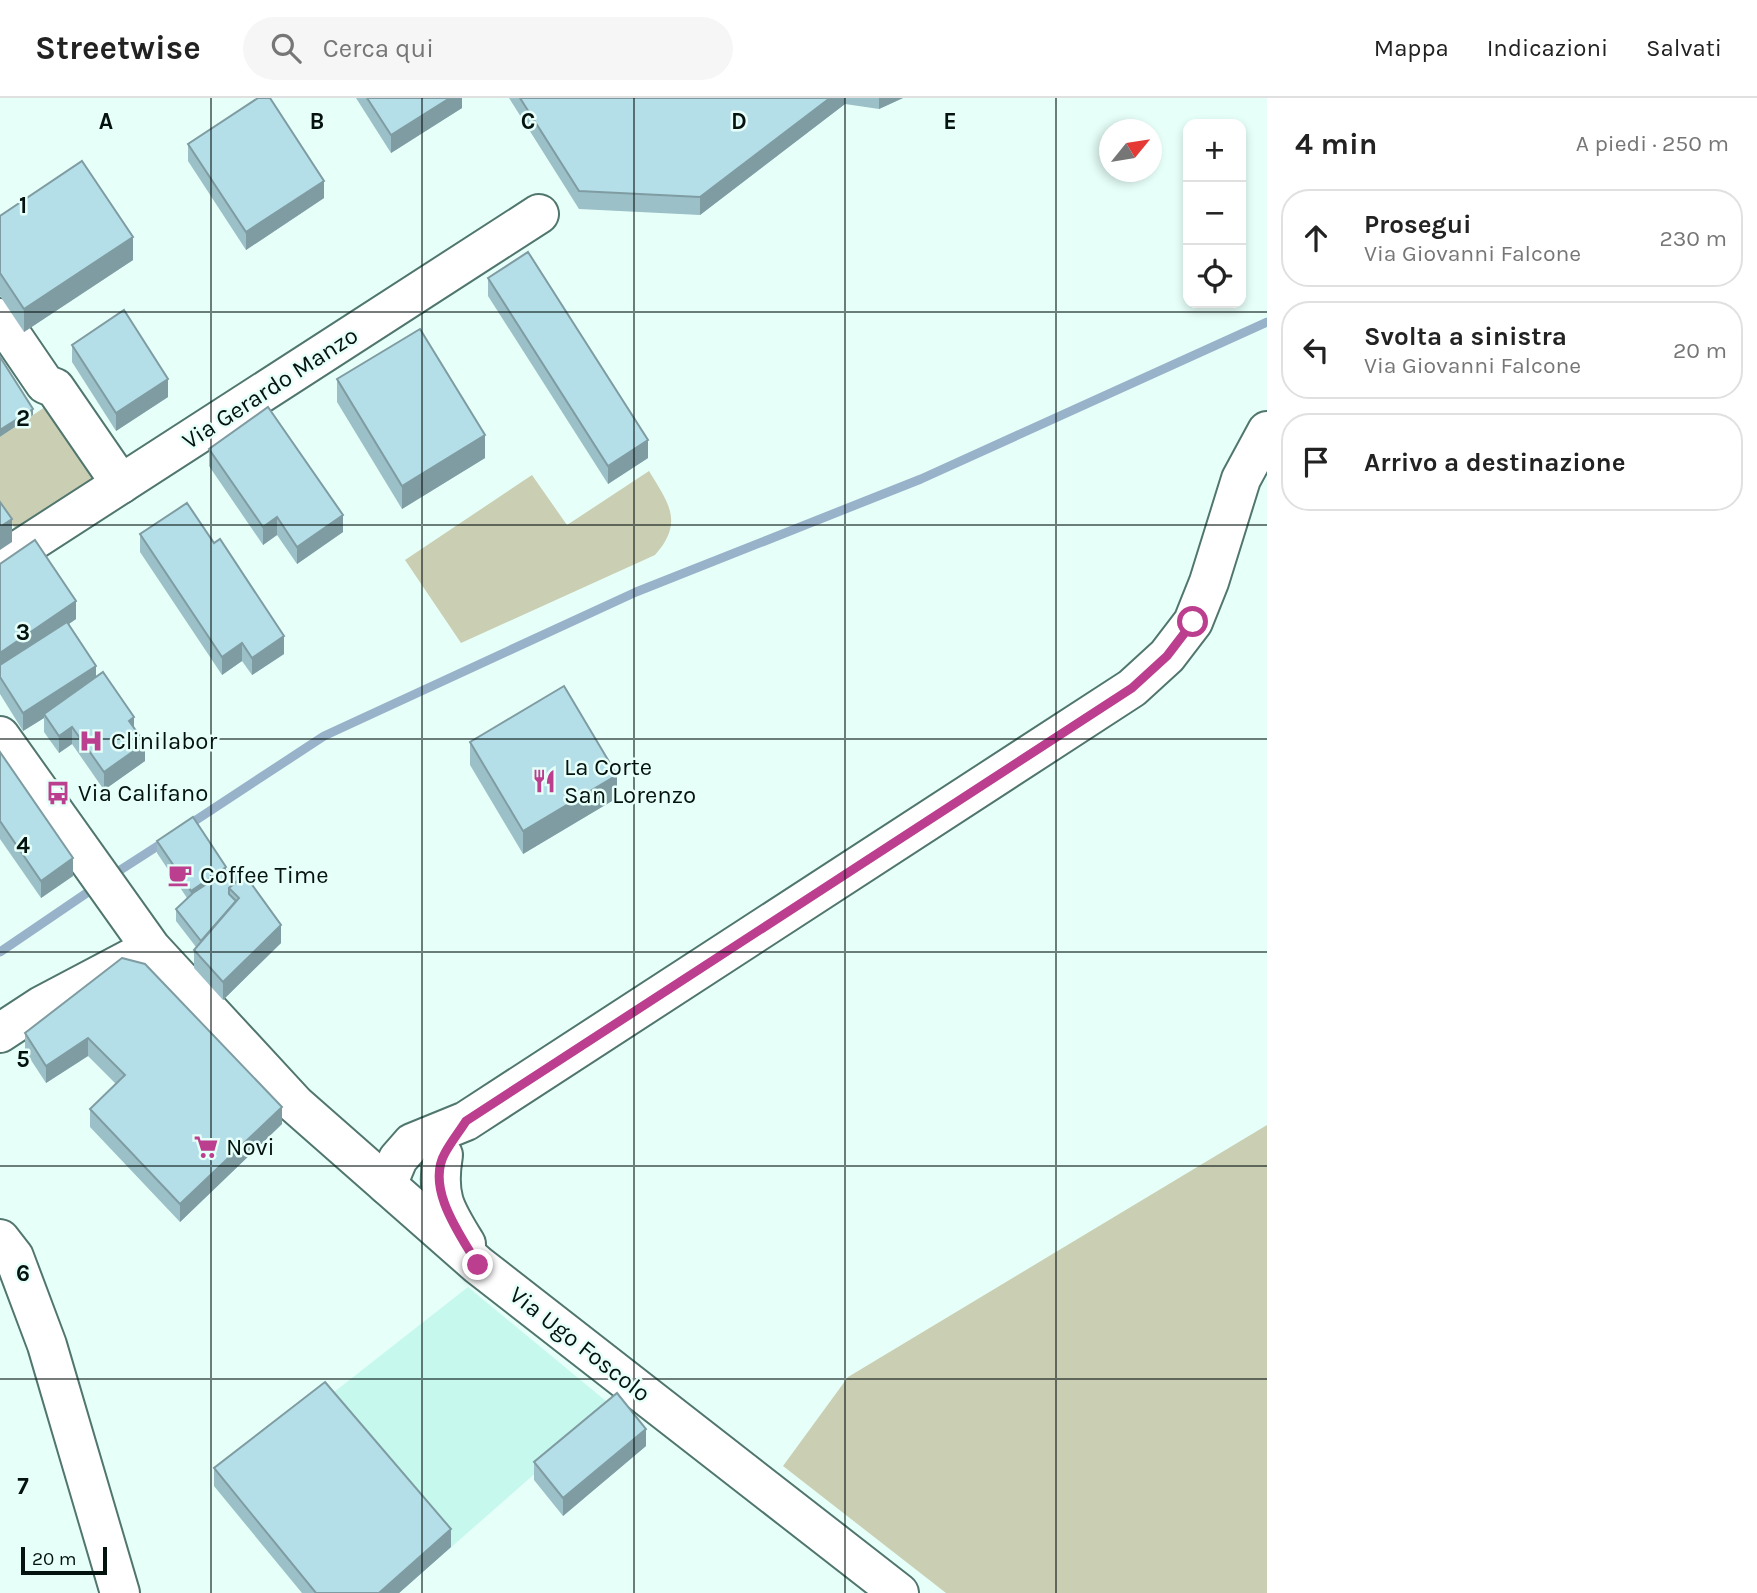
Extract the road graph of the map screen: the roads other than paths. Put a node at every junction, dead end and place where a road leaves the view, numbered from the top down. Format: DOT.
graph roads {
  1 [pos="539,214"];
  2 [pos="0,318"];
  3 [pos="1267,431"];
  4 [pos="121,484"];
  5 [pos="0,562"];
  6 [pos="0,736"];
  7 [pos="141,936"];
  8 [pos="0,1033"];
  9 [pos="295,1104"];
  10 [pos="428,1149"];
  11 [pos="397,1205"];
  12 [pos="0,1239"];
  13 [pos="478,1265"];
  14 [pos="120,1593"];
  15 [pos="899,1593"];
  1 -- 4 [label="street, Via Gerardo Manzo"];
  2 -- 4 [label="street"];
  3 -- 10 [label="street"];
  4 -- 5 [label="street, Via Gerardo Manzo"];
  6 -- 7 [label="street, Via Ugo Foscolo"];
  7 -- 8 [label="street"];
  7 -- 9 [label="street, Via Ugo Foscolo"];
  9 -- 10 [label="street"];
  9 -- 11 [label="street, Via Ugo Foscolo"];
  10 -- 11 [label="street"];
  10 -- 13 [label="street"];
  11 -- 13 [label="street, Via Ugo Foscolo"];
  12 -- 14 [label="street"];
  13 -- 15 [label="street, Via Ugo Foscolo"];
}
